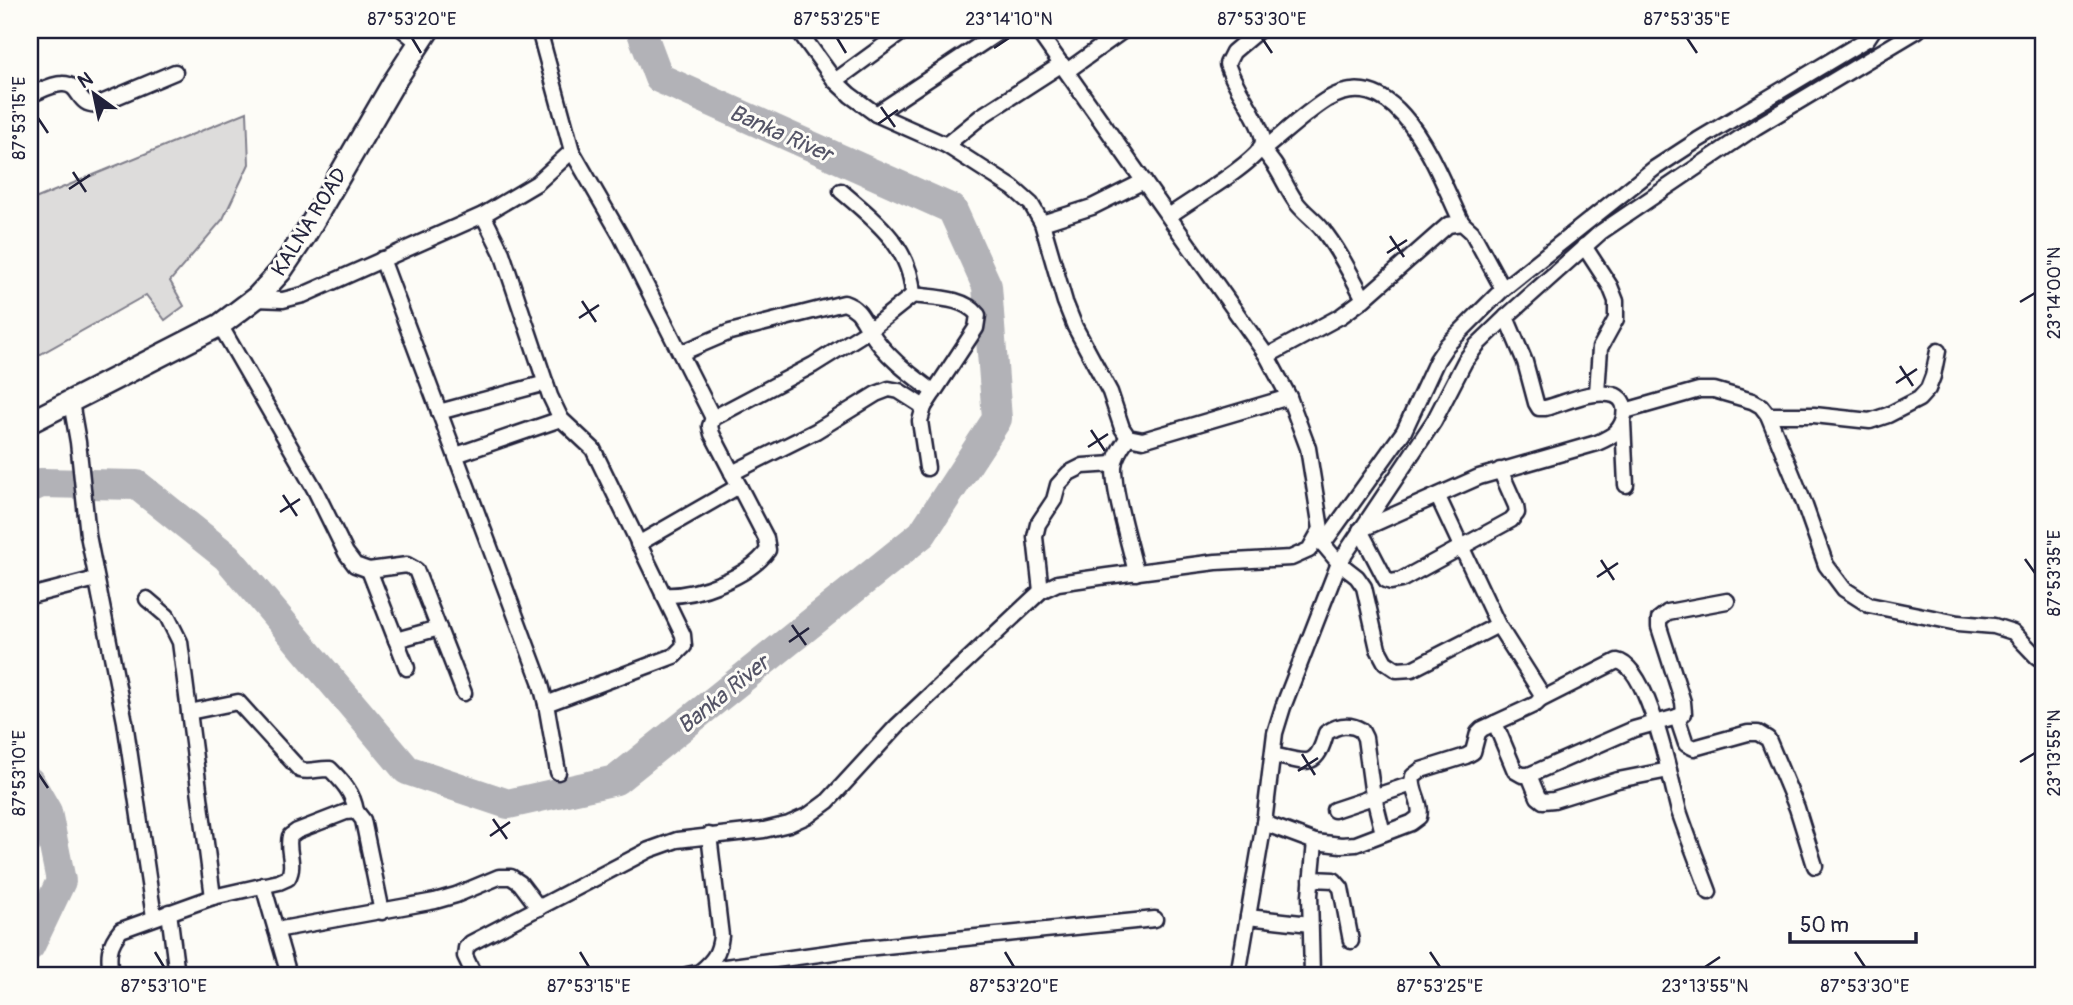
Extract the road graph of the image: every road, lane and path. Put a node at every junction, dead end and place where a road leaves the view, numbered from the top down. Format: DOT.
graph roads {
  1 [pos="540,30"];
  2 [pos="798,30"];
  3 [pos="905,30"];
  4 [pos="1002,30"];
  5 [pos="1037,30"];
  6 [pos="1124,30"];
  7 [pos="1259,30"];
  8 [pos="1873,30"];
  9 [pos="1918,30"];
  10 [pos="416,34"];
  11 [pos="1064,67"];
  12 [pos="175,72"];
  13 [pos="835,81"];
  14 [pos="30,95"];
  15 [pos="876,114"];
  16 [pos="946,145"];
  17 [pos="1261,149"];
  18 [pos="572,151"];
  19 [pos="1144,181"];
  20 [pos="841,191"];
  21 [pos="483,215"];
  22 [pos="1169,216"];
  23 [pos="1042,223"];
  24 [pos="1462,223"];
  25 [pos="1584,246"];
  26 [pos="382,259"];
  27 [pos="1503,289"];
  28 [pos="913,295"];
  29 [pos="255,299"];
  30 [pos="1364,299"];
  31 [pos="1506,317"];
  32 [pos="220,325"];
  33 [pos="869,330"];
  34 [pos="1938,351"];
  35 [pos="681,353"];
  36 [pos="1267,356"];
  37 [pos="546,383"];
  38 [pos="934,392"];
  39 [pos="1597,393"];
  40 [pos="1289,397"];
  41 [pos="71,402"];
  42 [pos="924,407"];
  43 [pos="439,412"];
  44 [pos="1768,415"];
  45 [pos="1624,417"];
  46 [pos="713,418"];
  47 [pos="561,419"];
  48 [pos="30,422"];
  49 [pos="1128,437"];
  50 [pos="456,455"];
  51 [pos="1114,464"];
  52 [pos="927,468"];
  53 [pos="1500,470"];
  54 [pos="736,480"];
  55 [pos="1626,485"];
  56 [pos="1438,497"];
  57 [pos="1360,530"];
  58 [pos="1321,541"];
  59 [pos="638,544"];
  60 [pos="1462,547"];
  61 [pos="1339,562"];
  62 [pos="369,570"];
  63 [pos="1136,573"];
  64 [pos="96,579"];
  65 [pos="1041,591"];
  66 [pos="663,595"];
  67 [pos="30,596"];
  68 [pos="147,599"];
  69 [pos="1727,601"];
  70 [pos="1497,625"];
  71 [pos="439,628"];
  72 [pos="396,640"];
  73 [pos="2037,657"];
  74 [pos="407,668"];
  75 [pos="464,692"];
  76 [pos="1540,700"];
  77 [pos="546,704"];
  78 [pos="189,712"];
  79 [pos="1677,717"];
  80 [pos="1495,723"];
  81 [pos="1656,723"];
  82 [pos="1273,755"];
  83 [pos="1670,770"];
  84 [pos="558,772"];
  85 [pos="1529,775"];
  86 [pos="1412,784"];
  87 [pos="1374,796"];
  88 [pos="1334,810"];
  89 [pos="356,811"];
  90 [pos="1264,823"];
  91 [pos="1383,833"];
  92 [pos="709,835"];
  93 [pos="1315,842"];
  94 [pos="1815,866"];
  95 [pos="1311,879"];
  96 [pos="263,885"];
  97 [pos="1709,892"];
  98 [pos="213,897"];
  99 [pos="539,908"];
  100 [pos="169,912"];
  101 [pos="382,912"];
  102 [pos="154,917"];
  103 [pos="1248,917"];
  104 [pos="1155,919"];
  105 [pos="1310,924"];
  106 [pos="276,930"];
  107 [pos="1350,941"];
  108 [pos="725,971"];
  109 [pos="694,974"];
  110 [pos="111,975"];
  111 [pos="177,975"];
  112 [pos="284,975"];
  113 [pos="474,975"];
  114 [pos="1238,975"];
  115 [pos="1312,975"];
  1 -- 18 [label="street"];
  2 -- 13 [label="street"];
  3 -- 13 [label="street"];
  4 -- 15 [label="street"];
  5 -- 11 [label="street"];
  6 -- 11 [label="street"];
  7 -- 17 [label="street"];
  8 -- 27 [label="street"];
  9 -- 25 [label="street"];
  10 -- 29 [label="main road, KALNA ROAD"];
  11 -- 16 [label="street"];
  11 -- 19 [label="street"];
  12 -- 14 [label="street"];
  13 -- 15 [label="street"];
  15 -- 16 [label="street"];
  16 -- 23 [label="street"];
  17 -- 22 [label="street"];
  17 -- 24 [label="street"];
  17 -- 30 [label="street"];
  18 -- 21 [label="street"];
  18 -- 35 [label="street"];
  19 -- 22 [label="street"];
  19 -- 23 [label="street"];
  20 -- 28 [label="street"];
  21 -- 26 [label="street"];
  21 -- 37 [label="street"];
  22 -- 36 [label="street"];
  23 -- 49 [label="street"];
  24 -- 27 [label="street"];
  24 -- 30 [label="street"];
  25 -- 31 [label="street"];
  25 -- 39 [label="street"];
  26 -- 29 [label="street"];
  26 -- 43 [label="street"];
  27 -- 58 [label="street"];
  28 -- 33 [label="street"];
  28 -- 38 [label="street"];
  29 -- 32 [label="main road, KALNA ROAD"];
  30 -- 36 [label="street"];
  31 -- 39 [label="street"];
  31 -- 57 [label="street"];
  32 -- 41 [label="main road, KALNA ROAD"];
  32 -- 62 [label="street"];
  33 -- 35 [label="street"];
  33 -- 38 [label="street"];
  33 -- 46 [label="street"];
  34 -- 44 [label="street"];
  35 -- 46 [label="street"];
  36 -- 40 [label="street"];
  37 -- 43 [label="street"];
  37 -- 47 [label="street"];
  38 -- 42 [label="street"];
  39 -- 45 [label="street"];
  40 -- 49 [label="street"];
  40 -- 58 [label="street"];
  41 -- 48 [label="main road, KALNA ROAD"];
  41 -- 64 [label="street"];
  42 -- 52 [label="street"];
  42 -- 54 [label="street"];
  43 -- 50 [label="street"];
  44 -- 45 [label="street"];
  44 -- 73 [label="street"];
  45 -- 53 [label="street"];
  45 -- 55 [label="street"];
  46 -- 54 [label="street"];
  47 -- 50 [label="street"];
  47 -- 59 [label="street"];
  49 -- 51 [label="street"];
  50 -- 77 [label="street"];
  51 -- 63 [label="street"];
  51 -- 65 [label="street"];
  53 -- 56 [label="street"];
  53 -- 60 [label="street"];
  54 -- 59 [label="street"];
  54 -- 66 [label="street"];
  56 -- 57 [label="street"];
  56 -- 60 [label="street"];
  57 -- 60 [label="street"];
  57 -- 61 [label="street"];
  58 -- 61 [label="street"];
  58 -- 63 [label="street"];
  59 -- 66 [label="street"];
  60 -- 70 [label="street"];
  61 -- 70 [label="street"];
  61 -- 82 [label="street"];
  62 -- 71 [label="street"];
  62 -- 72 [label="street"];
  63 -- 65 [label="street"];
  64 -- 67 [label="street"];
  64 -- 102 [label="street"];
  65 -- 92 [label="street"];
  66 -- 77 [label="street"];
  68 -- 78 [label="street"];
  69 -- 79 [label="street"];
  70 -- 76 [label="street"];
  71 -- 72 [label="street"];
  71 -- 75 [label="street"];
  72 -- 74 [label="street"];
  76 -- 80 [label="street"];
  76 -- 81 [label="street"];
  77 -- 84 [label="street"];
  78 -- 89 [label="street"];
  78 -- 98 [label="street"];
  79 -- 81 [label="street"];
  79 -- 94 [label="street"];
  80 -- 85 [label="street"];
  80 -- 86 [label="street"];
  81 -- 83 [label="street"];
  81 -- 85 [label="street"];
  82 -- 87 [label="street"];
  82 -- 90 [label="street"];
  83 -- 85 [label="street"];
  83 -- 97 [label="street"];
  86 -- 87 [label="street"];
  86 -- 91 [label="street"];
  87 -- 88 [label="street"];
  87 -- 91 [label="street"];
  89 -- 96 [label="street"];
  89 -- 101 [label="street"];
  90 -- 93 [label="street"];
  90 -- 103 [label="street"];
  91 -- 93 [label="street"];
  92 -- 99 [label="street"];
  92 -- 109 [label="street"];
  93 -- 95 [label="street"];
  95 -- 105 [label="street"];
  95 -- 107 [label="street"];
  96 -- 98 [label="street"];
  96 -- 106 [label="street"];
  98 -- 100 [label="street"];
  99 -- 101 [label="street"];
  99 -- 113 [label="street"];
  100 -- 102 [label="street"];
  100 -- 111 [label="street"];
  101 -- 106 [label="street"];
  102 -- 110 [label="street"];
  103 -- 105 [label="street"];
  103 -- 114 [label="street"];
  104 -- 108 [label="street"];
  105 -- 115 [label="street"];
  106 -- 112 [label="street"];
  108 -- 109 [label="street"];
}
